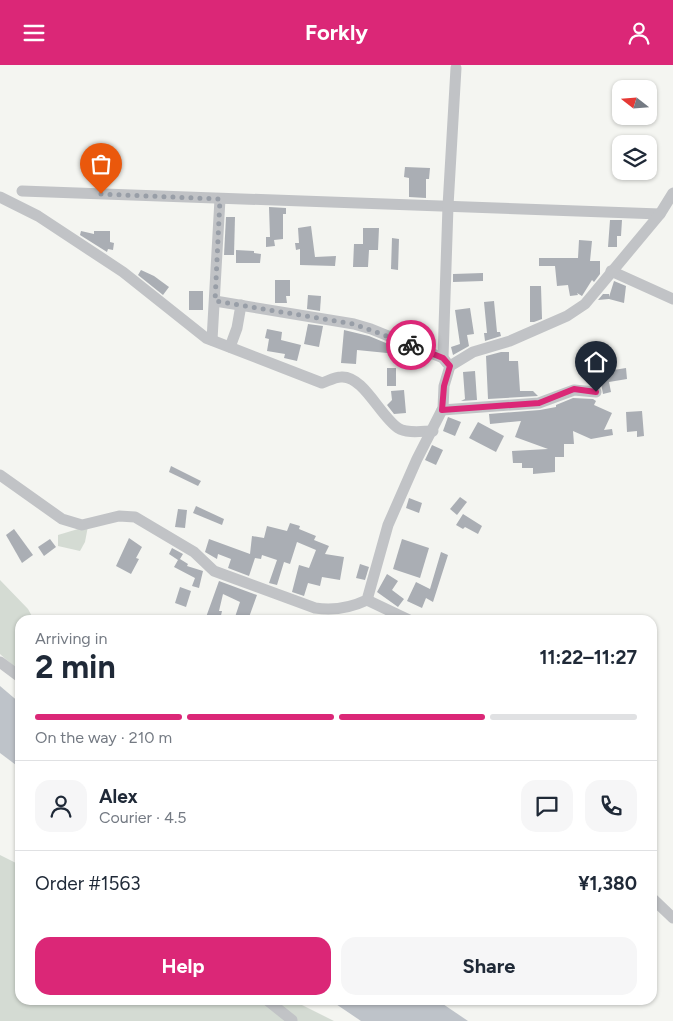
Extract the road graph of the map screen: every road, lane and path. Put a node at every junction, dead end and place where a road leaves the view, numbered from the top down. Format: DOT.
graph roads {
  1 [pos="456,68"];
  2 [pos="22,191"];
  3 [pos="673,193"];
  4 [pos="0,197"];
  5 [pos="220,199"];
  6 [pos="448,206"];
  7 [pos="660,214"];
  8 [pos="611,271"];
  9 [pos="673,299"];
  10 [pos="215,301"];
  11 [pos="241,305"];
  12 [pos="212,340"];
  13 [pos="230,347"];
  14 [pos="447,362"];
  15 [pos="596,392"];
  16 [pos="442,410"];
  17 [pos="433,431"];
  18 [pos="0,475"];
  19 [pos="368,600"];
  20 [pos="328,615"];
  21 [pos="399,615"];
  22 [pos="0,662"];
  23 [pos="15,673"];
  24 [pos="657,903"];
  25 [pos="673,918"];
  26 [pos="273,1005"];
  27 [pos="290,1021"];
  1 -- 6 [label="street"];
  2 -- 5 [label="street"];
  3 -- 7 [label="street"];
  4 -- 12 [label="street"];
  5 -- 6 [label="street"];
  5 -- 10 [label="street"];
  6 -- 7 [label="street"];
  6 -- 14 [label="street"];
  7 -- 8 [label="street"];
  8 -- 9 [label="street"];
  8 -- 14 [label="street"];
  10 -- 11 [label="street"];
  10 -- 12 [label="street"];
  11 -- 13 [label="street"];
  11 -- 14 [label="street"];
  12 -- 13 [label="street"];
  13 -- 17 [label="street"];
  14 -- 16 [label="street"];
  15 -- 16 [label="street"];
  16 -- 17 [label="street"];
  17 -- 19 [label="street"];
  18 -- 20 [label="street"];
  19 -- 20 [label="street"];
  19 -- 21 [label="street"];
  22 -- 23 [label="street"];
  24 -- 25 [label="street"];
  26 -- 27 [label="street"];
}
